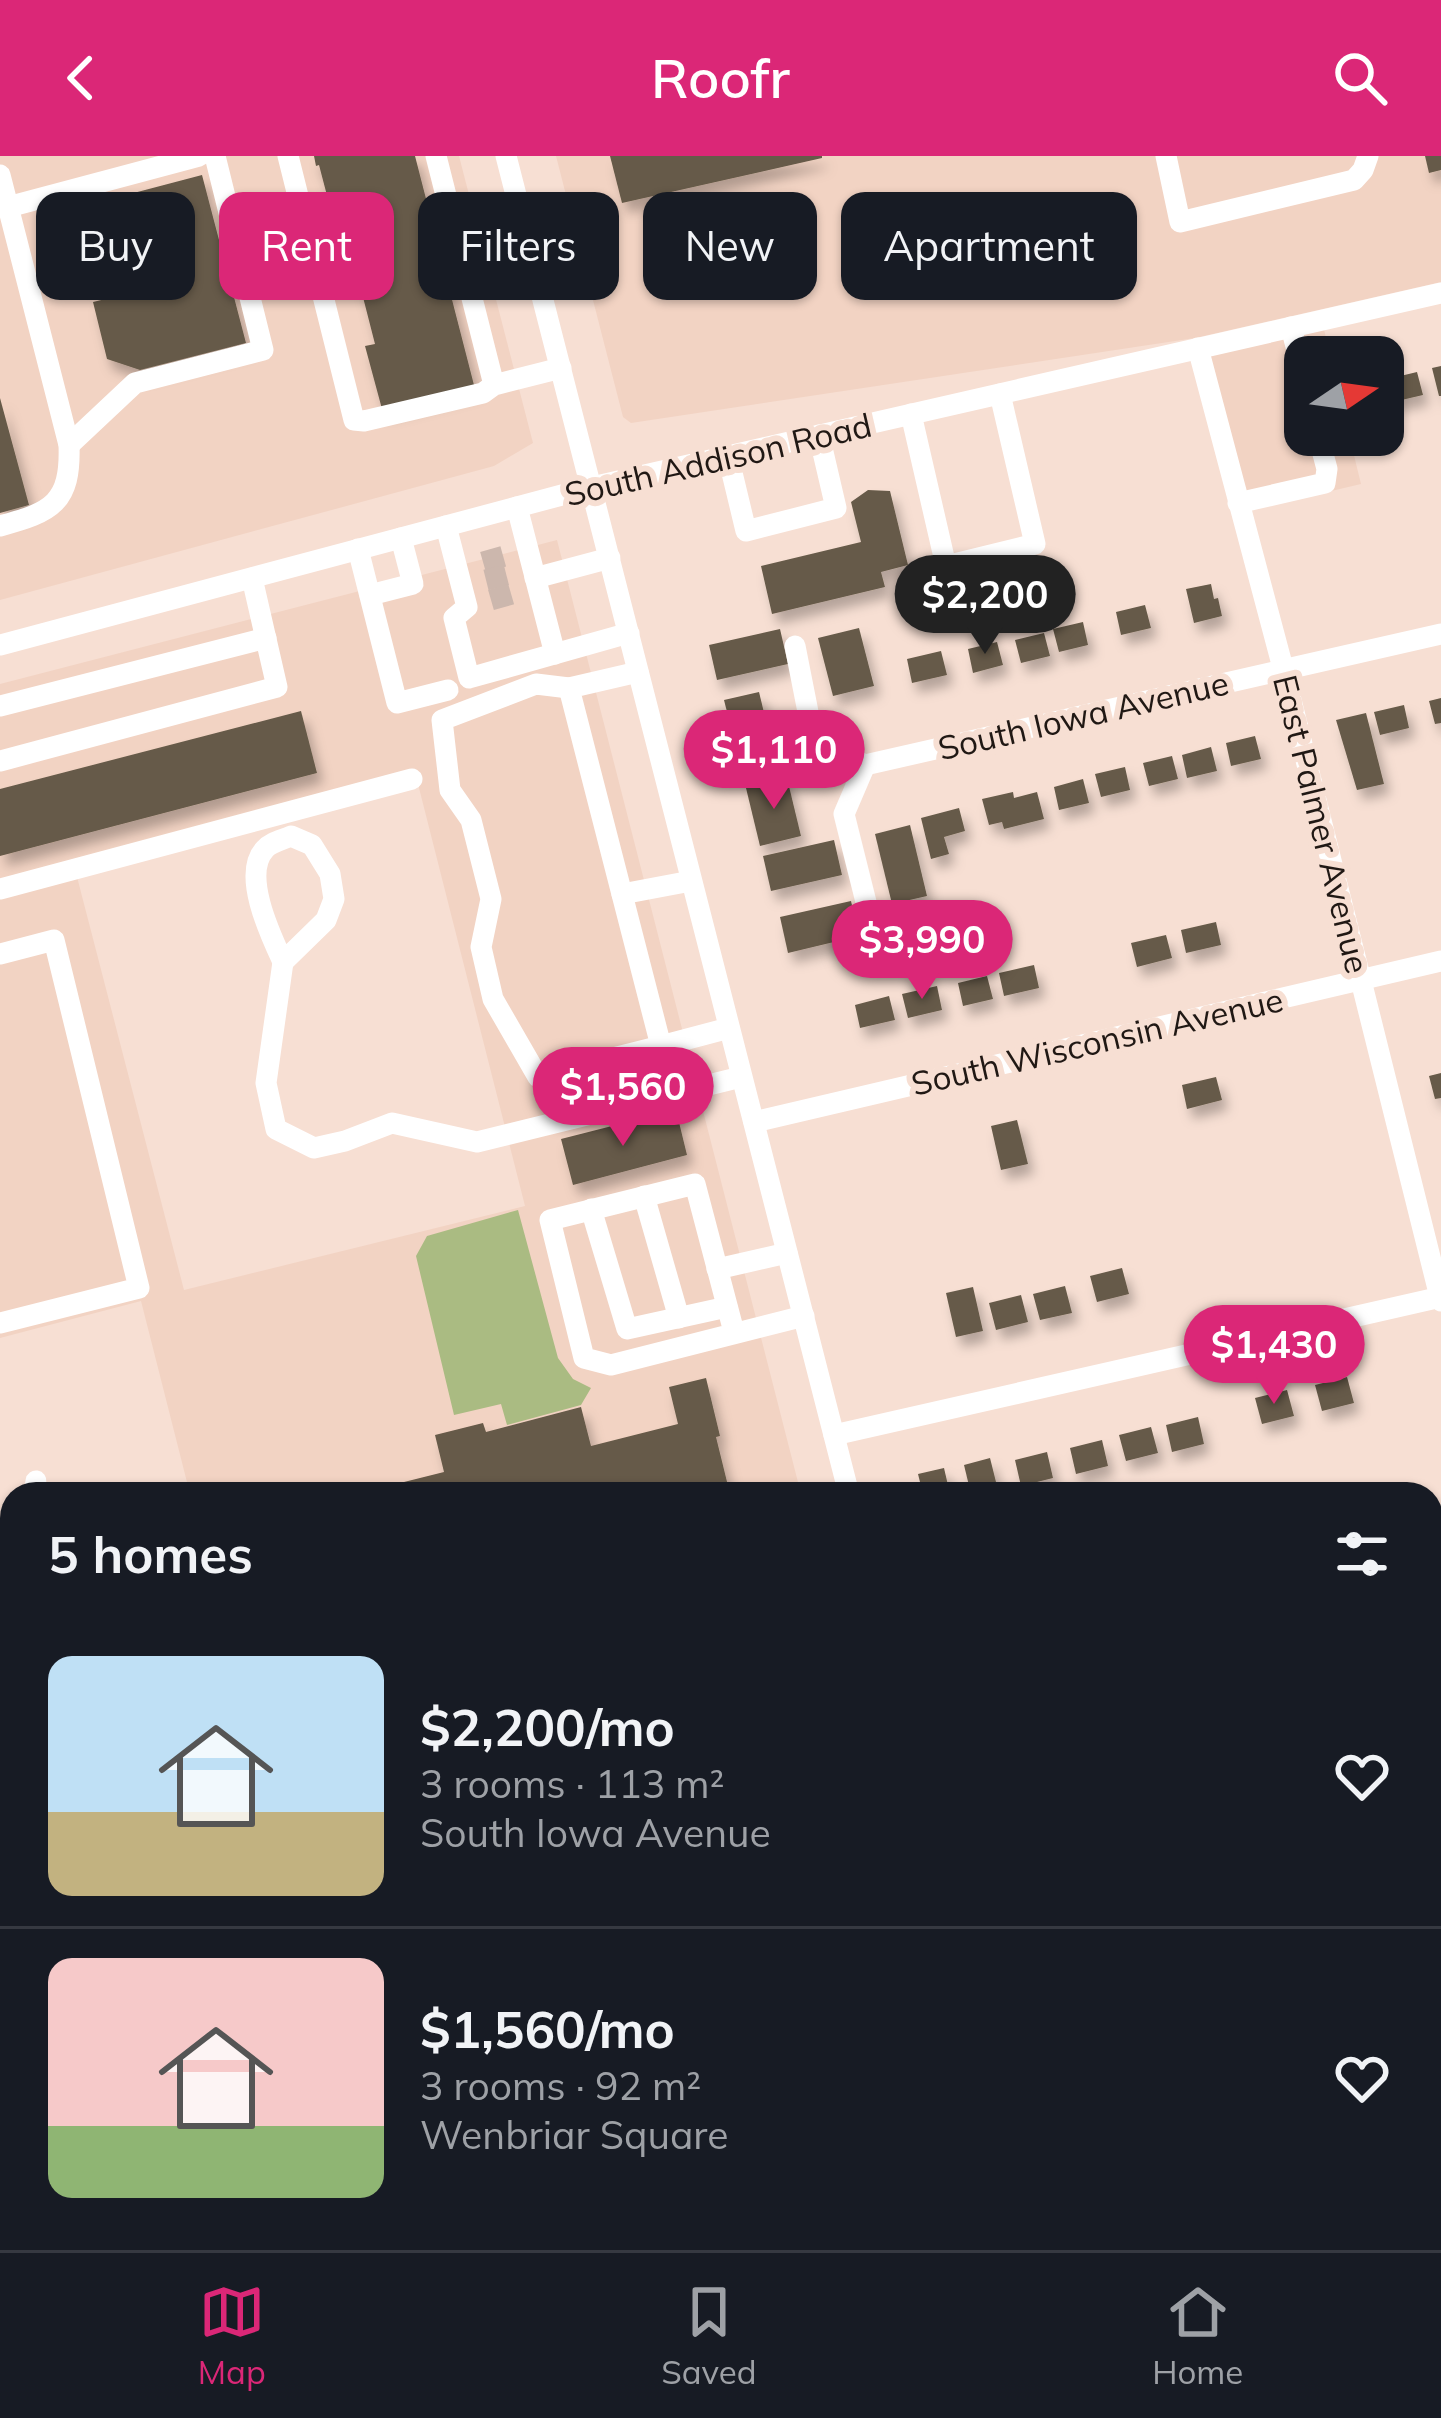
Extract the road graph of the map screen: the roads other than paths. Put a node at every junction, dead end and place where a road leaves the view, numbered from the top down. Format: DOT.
graph roads {
  1 [pos="200,156"];
  2 [pos="215,156"];
  3 [pos="289,156"];
  4 [pos="436,156"];
  5 [pos="506,156"];
  6 [pos="1166,156"];
  7 [pos="1368,156"];
  8 [pos="3,190"];
  9 [pos="1441,293"];
  10 [pos="1292,327"];
  11 [pos="1294,336"];
  12 [pos="1198,349"];
  13 [pos="560,368"];
  14 [pos="494,385"];
  15 [pos="1000,394"];
  16 [pos="911,414"];
  17 [pos="819,435"];
  18 [pos="69,445"];
  19 [pos="728,456"];
  20 [pos="1324,456"];
  21 [pos="592,487"];
  22 [pos="1238,502"];
  23 [pos="517,507"];
  24 [pos="0,526"];
  25 [pos="446,526"];
  26 [pos="401,538"];
  27 [pos="358,549"];
  28 [pos="610,558"];
  29 [pos="525,572"];
  30 [pos="252,578"];
  31 [pos="462,587"];
  32 [pos="370,595"];
  33 [pos="629,633"];
  34 [pos="1441,634"];
  35 [pos="266,638"];
  36 [pos="0,645"];
  37 [pos="795,646"];
  38 [pos="555,654"];
  39 [pos="1283,668"];
  40 [pos="638,671"];
  41 [pos="569,688"];
  42 [pos="448,690"];
  43 [pos="0,706"];
  44 [pos="0,761"];
  45 [pos="865,765"];
  46 [pos="412,779"];
  47 [pos="692,880"];
  48 [pos="0,889"];
  49 [pos="622,894"];
  50 [pos="867,906"];
  51 [pos="0,954"];
  52 [pos="1441,961"];
  53 [pos="283,962"];
  54 [pos="1360,979"];
  55 [pos="729,1028"];
  56 [pos="661,1046"];
  57 [pos="741,1077"];
  58 [pos="754,1122"];
  59 [pos="644,1196"];
  60 [pos="591,1209"];
  61 [pos="788,1253"];
  62 [pos="717,1269"];
  63 [pos="1441,1298"];
  64 [pos="727,1307"];
  65 [pos="803,1316"];
  66 [pos="679,1318"];
  67 [pos="0,1323"];
  68 [pos="734,1332"];
  69 [pos="834,1435"];
  70 [pos="846,1482"];
  1 -- 8 [label="street"];
  2 -- 18 [label="street"];
  3 -- 14 [label="street"];
  4 -- 14 [label="street"];
  5 -- 13 [label="street"];
  6 -- 7 [label="street"];
  8 -- 18 [label="street"];
  9 -- 10 [label="street, South Addison Road"];
  10 -- 11 [label="street"];
  10 -- 12 [label="street, South Addison Road"];
  12 -- 15 [label="street, South Addison Road"];
  12 -- 22 [label="street, East Palmer Avenue"];
  13 -- 14 [label="street"];
  13 -- 21 [label="street"];
  15 -- 16 [label="street, South Addison Road"];
  15 -- 16 [label="street"];
  16 -- 17 [label="street, South Addison Road"];
  17 -- 19 [label="street, South Addison Road"];
  17 -- 19 [label="street"];
  18 -- 24 [label="street"];
  19 -- 21 [label="street, South Addison Road"];
  20 -- 22 [label="street"];
  21 -- 23 [label="street, South Addison Road"];
  21 -- 28 [label="street"];
  22 -- 39 [label="street, East Palmer Avenue"];
  23 -- 25 [label="street, South Addison Road"];
  23 -- 29 [label="street"];
  25 -- 26 [label="street, South Addison Road"];
  25 -- 31 [label="street"];
  26 -- 27 [label="street, South Addison Road"];
  26 -- 32 [label="street"];
  27 -- 30 [label="street, South Addison Road"];
  27 -- 32 [label="street"];
  28 -- 29 [label="street"];
  28 -- 33 [label="street"];
  29 -- 38 [label="street"];
  30 -- 35 [label="street"];
  30 -- 36 [label="street, South Addison Road"];
  31 -- 31 [label="street"];
  31 -- 38 [label="street"];
  32 -- 42 [label="street"];
  33 -- 38 [label="street"];
  33 -- 40 [label="street"];
  34 -- 39 [label="street, South Iowa Avenue"];
  35 -- 43 [label="street"];
  35 -- 44 [label="street"];
  37 -- 45 [label="street"];
  39 -- 45 [label="street, South Iowa Avenue"];
  39 -- 54 [label="street, East Palmer Avenue"];
  40 -- 41 [label="street"];
  40 -- 47 [label="street"];
  41 -- 49 [label="street"];
  41 -- 56 [label="street"];
  45 -- 50 [label="street"];
  46 -- 48 [label="street"];
  47 -- 49 [label="street"];
  47 -- 55 [label="street"];
  49 -- 56 [label="street"];
  51 -- 67 [label="street"];
  52 -- 54 [label="street, South Wisconsin Avenue"];
  53 -- 53 [label="street"];
  53 -- 57 [label="street"];
  54 -- 58 [label="street, South Wisconsin Avenue"];
  54 -- 63 [label="street, East Palmer Avenue"];
  55 -- 56 [label="street"];
  55 -- 57 [label="street"];
  57 -- 58 [label="street"];
  58 -- 61 [label="street"];
  59 -- 60 [label="street"];
  59 -- 62 [label="street"];
  59 -- 66 [label="street"];
  60 -- 66 [label="street"];
  60 -- 68 [label="street"];
  61 -- 62 [label="street"];
  61 -- 65 [label="street"];
  62 -- 64 [label="street"];
  63 -- 69 [label="street"];
  64 -- 66 [label="street"];
  64 -- 68 [label="street"];
  65 -- 68 [label="street"];
  65 -- 69 [label="street"];
  69 -- 70 [label="street"];
}
